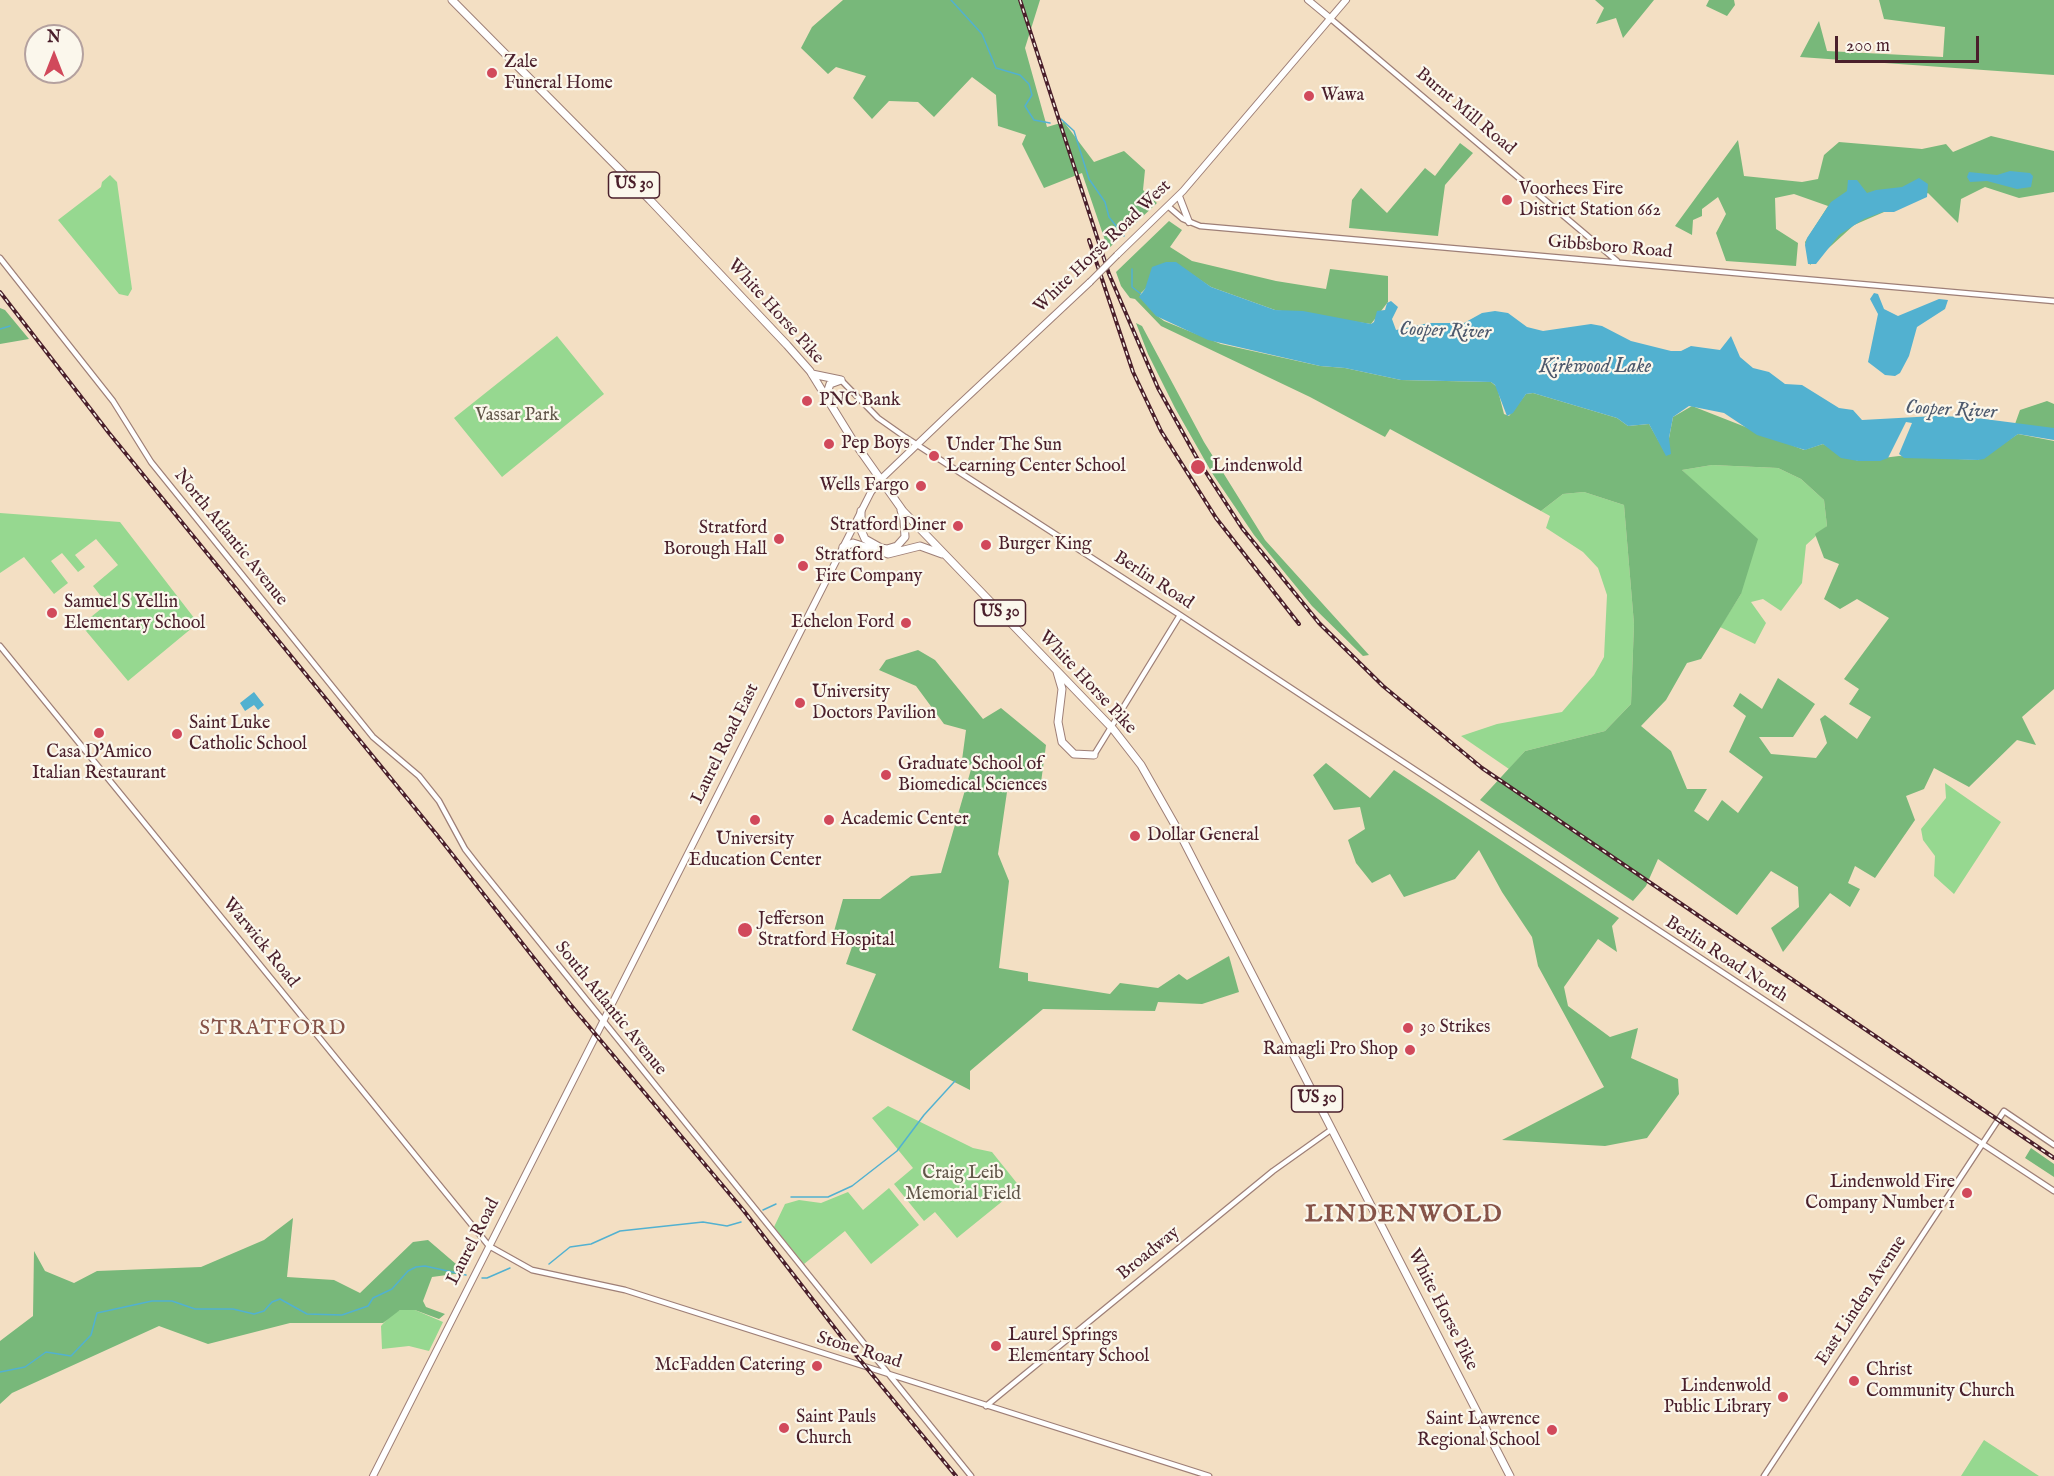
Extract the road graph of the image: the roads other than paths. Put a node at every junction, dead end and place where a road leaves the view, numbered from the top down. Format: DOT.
graph roads {
  1 [pos="452,0"];
  2 [pos="1308,0"];
  3 [pos="1346,0"];
  4 [pos="1330,19"];
  5 [pos="1179,196"];
  6 [pos="1168,207"];
  7 [pos="1189,222"];
  8 [pos="0,258"];
  9 [pos="1617,261"];
  10 [pos="2054,301"];
  11 [pos="812,374"];
  12 [pos="841,380"];
  13 [pos="826,396"];
  14 [pos="917,445"];
  15 [pos="880,480"];
  16 [pos="899,505"];
  17 [pos="861,511"];
  18 [pos="843,547"];
  19 [pos="945,555"];
  20 [pos="1180,615"];
  21 [pos="0,646"];
  22 [pos="1056,670"];
  23 [pos="1113,729"];
  24 [pos="1095,755"];
  25 [pos="1456,798"];
  26 [pos="452,824"];
  27 [pos="602,1022"];
  28 [pos="1332,1129"];
  29 [pos="1982,1144"];
  30 [pos="2054,1145"];
  31 [pos="2054,1191"];
  32 [pos="489,1246"];
  33 [pos="502,1255"];
  34 [pos="874,1356"];
  35 [pos="870,1369"];
  36 [pos="889,1374"];
  37 [pos="986,1406"];
  38 [pos="373,1476"];
  39 [pos="970,1476"];
  40 [pos="1209,1476"];
  41 [pos="1510,1476"];
  42 [pos="1764,1476"];
  1 -- 11 [label="highway, White Horse Pike / US 30"];
  2 -- 4 [label="main road, Burnt Mill Road"];
  3 -- 4 [label="main road, White Horse Road West"];
  4 -- 5 [label="main road, White Horse Road West"];
  4 -- 9 [label="street, Burnt Mill Road"];
  5 -- 6 [label="main road, White Horse Road West"];
  5 -- 7 [label="main road"];
  6 -- 7 [label="street, Gibbsboro Road"];
  6 -- 14 [label="main road, White Horse Road West, bridge"];
  7 -- 9 [label="street, Gibbsboro Road"];
  8 -- 26 [label="street, North Atlantic Avenue"];
  9 -- 10 [label="street, Gibbsboro Road"];
  11 -- 12 [label="highway"];
  11 -- 13 [label="highway, White Horse Pike / US 30"];
  12 -- 13 [label="highway"];
  12 -- 14 [label="street, Berlin Road"];
  13 -- 15 [label="highway, White Horse Pike / US 30"];
  14 -- 15 [label="main road, White Horse Road West"];
  14 -- 20 [label="street, Berlin Road"];
  15 -- 16 [label="highway, White Horse Pike / US 30"];
  15 -- 17 [label="main road, Laurel Road East"];
  16 -- 17 [label="highway"];
  16 -- 19 [label="highway, White Horse Pike / US 30"];
  17 -- 18 [label="main road, Laurel Road East"];
  18 -- 19 [label="highway"];
  18 -- 27 [label="main road, Laurel Road East"];
  19 -- 22 [label="highway, White Horse Pike / US 30"];
  20 -- 23 [label="street"];
  20 -- 25 [label="street, Berlin Road"];
  21 -- 32 [label="street, Warwick Road"];
  22 -- 23 [label="highway, White Horse Pike / US 30"];
  22 -- 24 [label="highway"];
  23 -- 24 [label="street"];
  23 -- 28 [label="highway, White Horse Pike / US 30"];
  25 -- 29 [label="street, Berlin Road North"];
  26 -- 27 [label="street, South Atlantic Avenue"];
  27 -- 32 [label="main road, Laurel Road"];
  27 -- 34 [label="street, South Atlantic Avenue"];
  28 -- 37 [label="street, Broadway"];
  28 -- 41 [label="highway, White Horse Pike / US 30"];
  29 -- 30 [label="street, East Linden Avenue"];
  29 -- 31 [label="street, Berlin Road North"];
  29 -- 42 [label="street, East Linden Avenue"];
  32 -- 33 [label="street, Warwick Road"];
  32 -- 38 [label="main road, Laurel Road"];
  33 -- 35 [label="street, Stone Road"];
  34 -- 35 [label="street"];
  34 -- 36 [label="street, South Atlantic Avenue"];
  35 -- 36 [label="street, Stone Road"];
  36 -- 37 [label="street, Stone Road"];
  36 -- 39 [label="street, South Atlantic Avenue"];
  37 -- 40 [label="street, Stone Road"];
}
